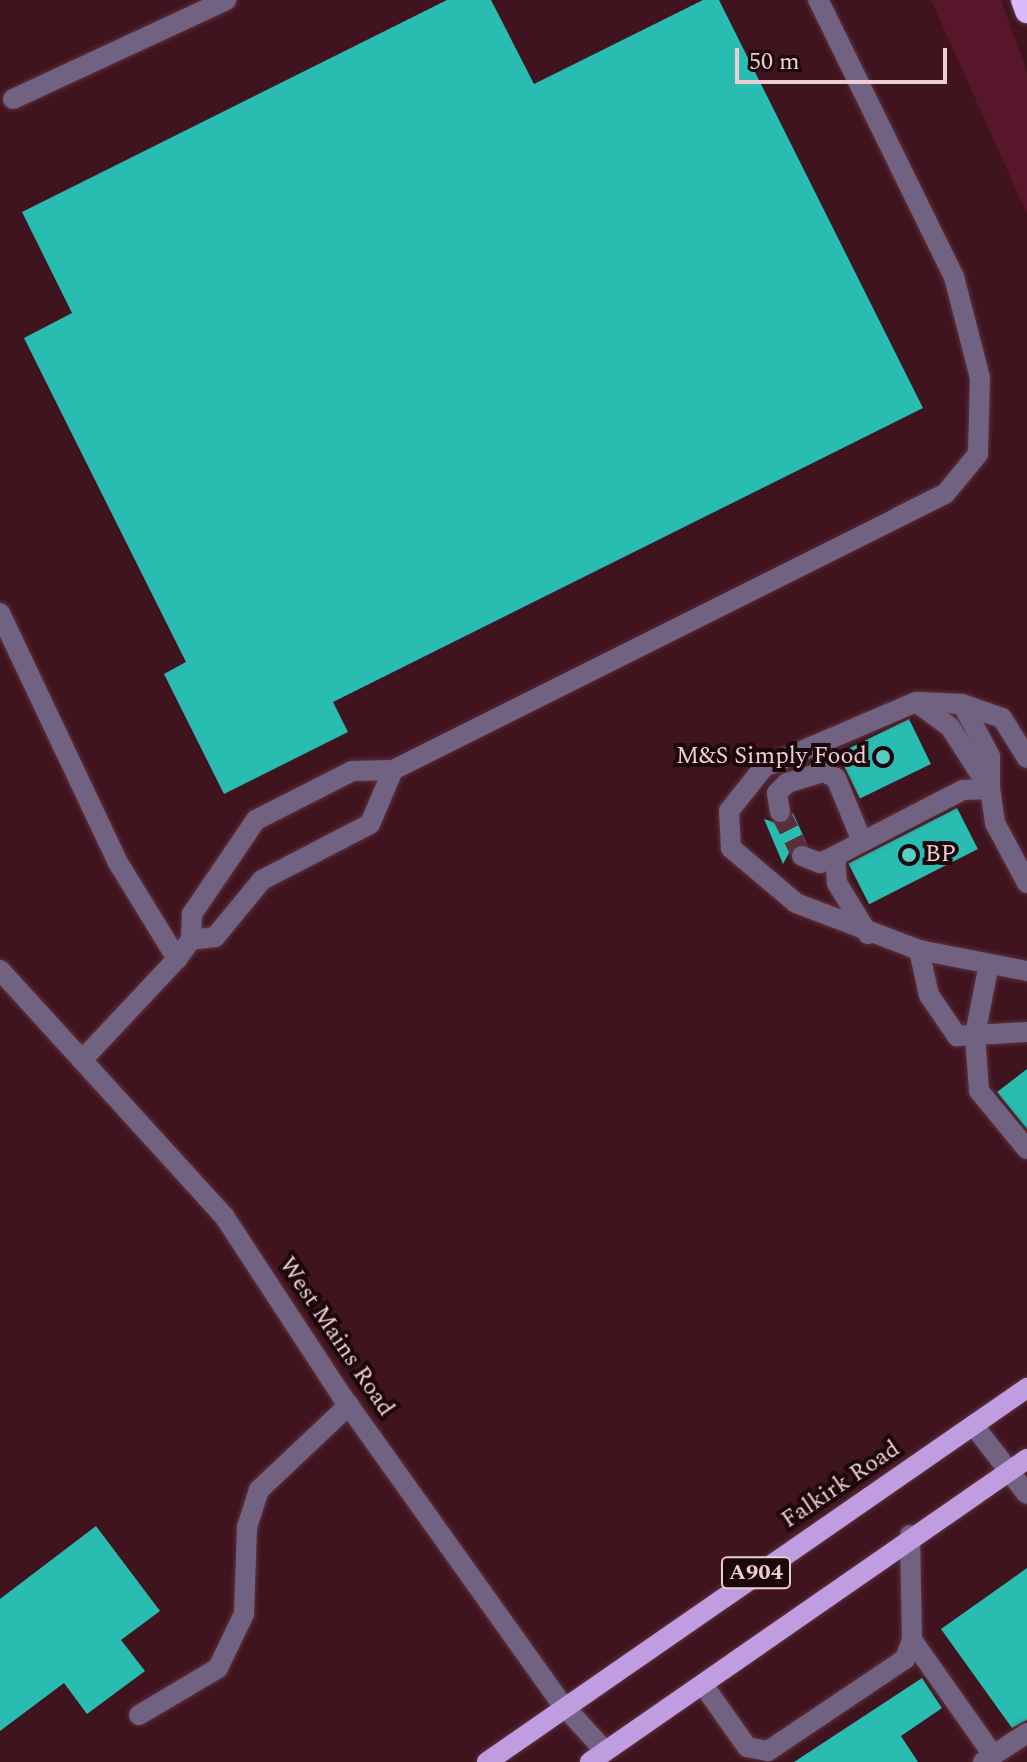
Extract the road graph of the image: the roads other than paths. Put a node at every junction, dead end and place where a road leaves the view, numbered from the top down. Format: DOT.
graph roads {
  1 [pos="226,0"];
  2 [pos="818,0"];
  3 [pos="1023,0"];
  4 [pos="1027,11"];
  5 [pos="13,99"];
  6 [pos="0,613"];
  7 [pos="916,702"];
  8 [pos="962,704"];
  9 [pos="1027,758"];
  10 [pos="393,770"];
  11 [pos="990,789"];
  12 [pos="780,812"];
  13 [pos="861,839"];
  14 [pos="802,856"];
  15 [pos="835,856"];
  16 [pos="1027,883"];
  17 [pos="868,934"];
  18 [pos="191,940"];
  19 [pos="919,950"];
  20 [pos="177,959"];
  21 [pos="989,964"];
  22 [pos="0,970"];
  23 [pos="1027,971"];
  24 [pos="1027,1032"];
  25 [pos="975,1035"];
  26 [pos="82,1060"];
  27 [pos="1027,1149"];
  28 [pos="1027,1388"];
  29 [pos="349,1405"];
  30 [pos="974,1426"];
  31 [pos="1027,1459"];
  32 [pos="1008,1470"];
  33 [pos="1027,1494"];
  34 [pos="910,1535"];
  35 [pos="912,1640"];
  36 [pos="704,1686"];
  37 [pos="562,1704"];
  38 [pos="139,1715"];
  39 [pos="1027,1733"];
  40 [pos="597,1757"];
  41 [pos="764,1757"];
  42 [pos="988,1759"];
  43 [pos="487,1762"];
  1 -- 5 [label="street"];
  2 -- 10 [label="street"];
  3 -- 4 [label="highway"];
  6 -- 20 [label="street"];
  7 -- 8 [label="street"];
  7 -- 11 [label="street"];
  7 -- 17 [label="street"];
  8 -- 9 [label="street"];
  8 -- 11 [label="street"];
  10 -- 18 [label="street"];
  10 -- 18 [label="street"];
  11 -- 13 [label="street"];
  11 -- 16 [label="street"];
  12 -- 13 [label="street"];
  13 -- 15 [label="street"];
  14 -- 15 [label="street"];
  15 -- 17 [label="street"];
  17 -- 19 [label="street"];
  18 -- 20 [label="street"];
  19 -- 21 [label="street"];
  19 -- 25 [label="street"];
  20 -- 26 [label="street"];
  21 -- 23 [label="street"];
  21 -- 25 [label="street"];
  22 -- 26 [label="street, West Mains Road"];
  24 -- 25 [label="street"];
  25 -- 27 [label="street"];
  26 -- 29 [label="street, West Mains Road"];
  28 -- 30 [label="main road, Falkirk Road / A904"];
  29 -- 37 [label="street, West Mains Road"];
  29 -- 38 [label="street"];
  30 -- 32 [label="street"];
  30 -- 37 [label="main road, Falkirk Road / A904"];
  31 -- 32 [label="main road, A904"];
  32 -- 33 [label="street"];
  32 -- 34 [label="main road, A904"];
  34 -- 35 [label="street"];
  34 -- 36 [label="main road, A904"];
  35 -- 41 [label="street"];
  35 -- 42 [label="street"];
  36 -- 40 [label="main road, A904"];
  36 -- 41 [label="street"];
  37 -- 40 [label="street, West Mains Road"];
  37 -- 43 [label="main road, Falkirk Road / A904"];
  39 -- 42 [label="street"];
}
